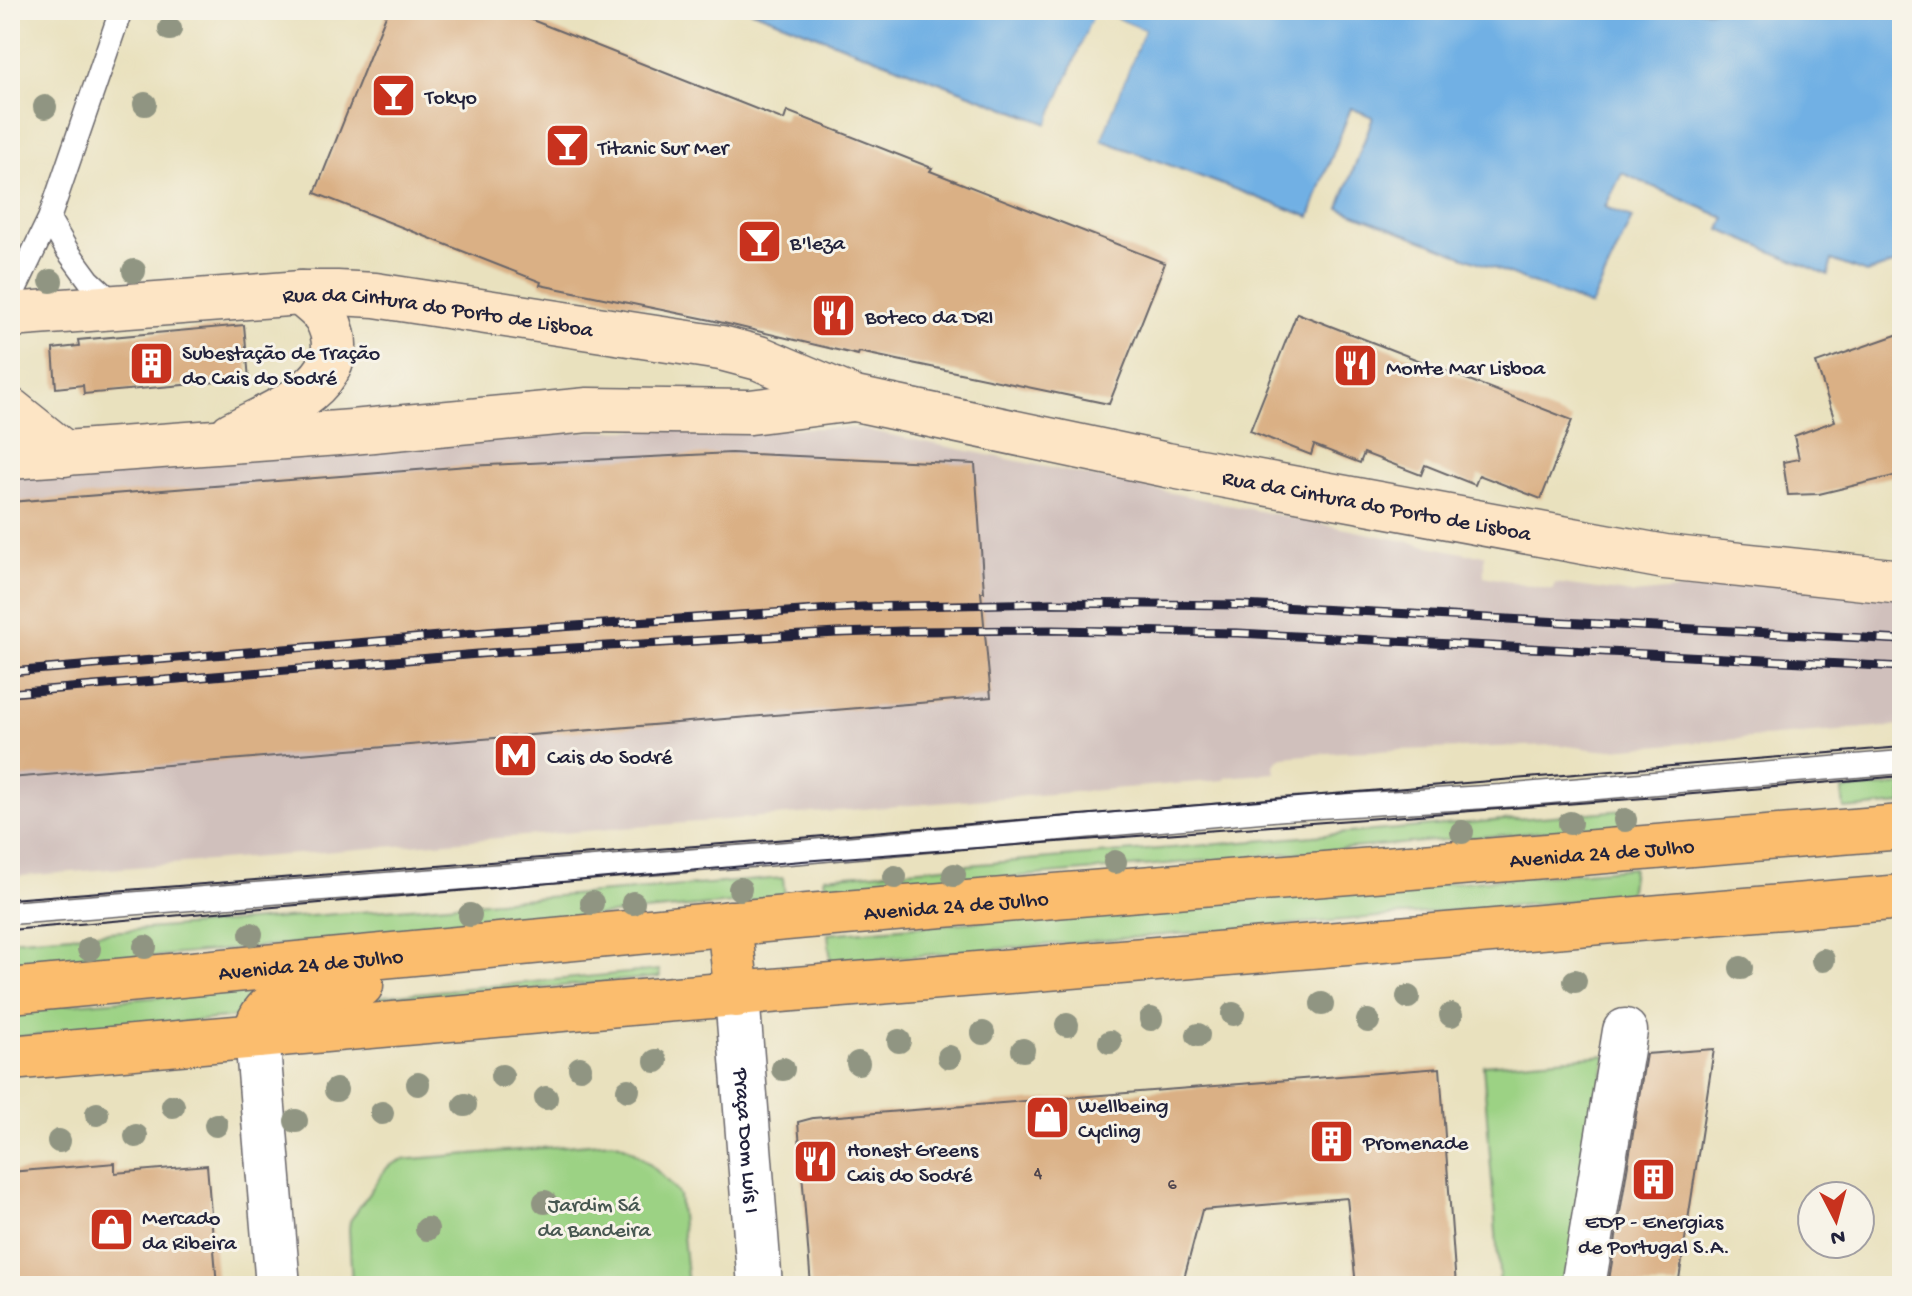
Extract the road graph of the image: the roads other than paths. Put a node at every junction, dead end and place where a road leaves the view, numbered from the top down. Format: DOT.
graph roads {
  1 [pos="121,10"];
  2 [pos="49,219"];
  3 [pos="301,293"];
  4 [pos="10,300"];
  5 [pos="118,307"];
  6 [pos="10,315"];
  7 [pos="855,399"];
  8 [pos="10,410"];
  9 [pos="216,442"];
  10 [pos="65,454"];
  11 [pos="10,457"];
  12 [pos="1902,582"];
  13 [pos="1902,762"];
  14 [pos="1902,827"];
  15 [pos="1902,897"];
  16 [pos="10,913"];
  17 [pos="729,923"];
  18 [pos="471,947"];
  19 [pos="10,991"];
  20 [pos="737,995"];
  21 [pos="1625,1031"];
  22 [pos="257,1036"];
  23 [pos="10,1058"];
  24 [pos="278,1286"];
  25 [pos="760,1286"];
  26 [pos="1583,1286"];
  1 -- 2 [label="lane"];
  2 -- 4 [label="lane"];
  2 -- 5 [label="lane"];
  3 -- 5 [label="street, Rua da Cintura do Porto de Lisboa"];
  3 -- 7 [label="street, Rua da Cintura do Porto de Lisboa"];
  3 -- 9 [label="street"];
  5 -- 6 [label="street, Rua da Cintura do Porto de Lisboa"];
  7 -- 9 [label="street, Rua da Cintura do Porto de Lisboa"];
  7 -- 12 [label="street, Rua da Cintura do Porto de Lisboa"];
  8 -- 10 [label="street"];
  9 -- 10 [label="street, Rua da Cintura do Porto de Lisboa"];
  10 -- 11 [label="street, Rua da Cintura do Porto de Lisboa"];
  13 -- 16 [label="lane"];
  14 -- 17 [label="main road, Avenida 24 de Julho"];
  15 -- 20 [label="main road"];
  17 -- 18 [label="main road, Avenida 24 de Julho"];
  17 -- 20 [label="main road"];
  18 -- 19 [label="main road, Avenida 24 de Julho"];
  18 -- 22 [label="main road"];
  20 -- 22 [label="main road"];
  20 -- 25 [label="street, Praça Dom Luís I"];
  21 -- 26 [label="street"];
  22 -- 23 [label="main road"];
  22 -- 24 [label="street"];
}
